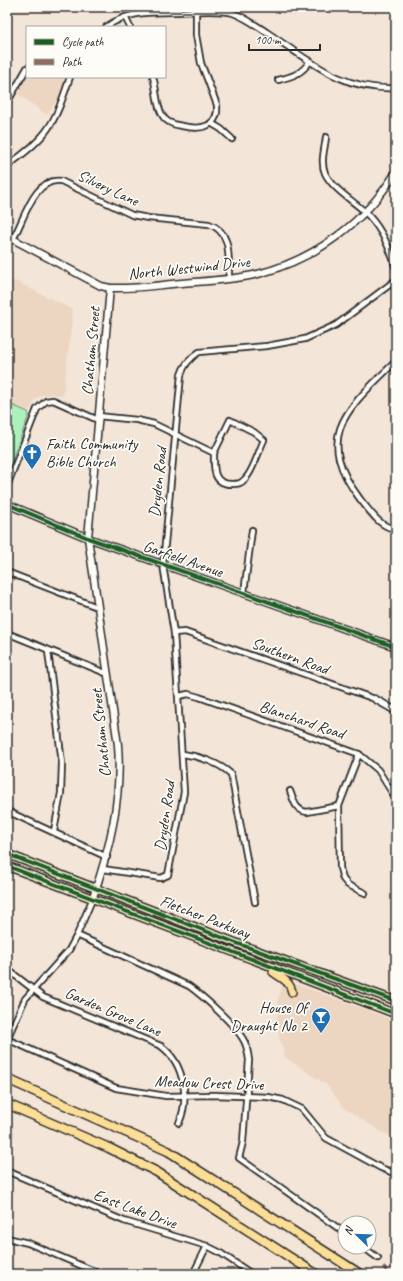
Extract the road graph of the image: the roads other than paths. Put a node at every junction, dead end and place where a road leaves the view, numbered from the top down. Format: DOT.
graph roads {
  1 [pos="196,12"];
  2 [pos="125,17"];
  3 [pos="108,26"];
  4 [pos="130,26"];
  5 [pos="310,61"];
  6 [pos="26,70"];
  7 [pos="70,78"];
  8 [pos="153,78"];
  9 [pos="278,80"];
  10 [pos="396,88"];
  11 [pos="7,103"];
  12 [pos="211,123"];
  13 [pos="326,137"];
  14 [pos="232,139"];
  15 [pos="7,166"];
  16 [pos="396,172"];
  17 [pos="365,212"];
  18 [pos="7,236"];
  19 [pos="13,239"];
  20 [pos="396,269"];
  21 [pos="229,279"];
  22 [pos="396,280"];
  23 [pos="110,288"];
  24 [pos="396,361"];
  25 [pos="98,418"];
  26 [pos="175,435"];
  27 [pos="214,453"];
  28 [pos="7,486"];
  29 [pos="7,504"];
  30 [pos="396,529"];
  31 [pos="252,530"];
  32 [pos="88,538"];
  33 [pos="163,565"];
  34 [pos="7,572"];
  35 [pos="244,593"];
  36 [pos="97,607"];
  37 [pos="7,632"];
  38 [pos="174,633"];
  39 [pos="396,647"];
  40 [pos="48,651"];
  41 [pos="108,674"];
  42 [pos="179,696"];
  43 [pos="375,699"];
  44 [pos="396,711"];
  45 [pos="183,754"];
  46 [pos="359,754"];
  47 [pos="290,791"];
  48 [pos="396,799"];
  49 [pos="338,806"];
  50 [pos="7,810"];
  51 [pos="54,831"];
  52 [pos="7,854"];
  53 [pos="107,857"];
  54 [pos="7,866"];
  55 [pos="103,869"];
  56 [pos="97,887"];
  57 [pos="365,893"];
  58 [pos="92,900"];
  59 [pos="256,902"];
  60 [pos="77,935"];
  61 [pos="263,965"];
  62 [pos="7,969"];
  63 [pos="33,990"];
  64 [pos="292,992"];
  65 [pos="395,1000"];
  66 [pos="396,1014"];
  67 [pos="7,1039"];
  68 [pos="8,1079"];
  69 [pos="184,1096"];
  70 [pos="245,1097"];
  71 [pos="7,1104"];
  72 [pos="179,1123"];
  73 [pos="7,1171"];
  74 [pos="396,1174"];
  75 [pos="337,1227"];
  76 [pos="7,1238"];
  77 [pos="206,1246"];
  78 [pos="374,1255"];
  79 [pos="378,1258"];
  80 [pos="101,1274"];
  81 [pos="193,1274"];
  82 [pos="252,1274"];
  83 [pos="316,1274"];
  84 [pos="360,1274"];
  1 -- 2 [label="street"];
  1 -- 5 [label="street"];
  1 -- 12 [label="street"];
  2 -- 3 [label="street"];
  2 -- 4 [label="street"];
  5 -- 9 [label="street"];
  5 -- 10 [label="street"];
  6 -- 11 [label="street"];
  7 -- 15 [label="street"];
  8 -- 12 [label="street"];
  12 -- 14 [label="street"];
  13 -- 17 [label="street"];
  16 -- 17 [label="street, North Westwind Drive"];
  17 -- 20 [label="street"];
  17 -- 21 [label="street, North Westwind Drive"];
  18 -- 19 [label="street, North Westwind Drive"];
  19 -- 21 [label="street, Silvery Lane"];
  19 -- 23 [label="street, North Westwind Drive"];
  21 -- 23 [label="street, North Westwind Drive"];
  22 -- 26 [label="street, Dryden Road"];
  23 -- 25 [label="street, Chatham Street"];
  24 -- 30 [label="street"];
  25 -- 26 [label="street"];
  25 -- 28 [label="street"];
  25 -- 32 [label="street, Chatham Street"];
  26 -- 27 [label="street"];
  26 -- 33 [label="street, Dryden Road"];
  27 -- 27 [label="street"];
  29 -- 32 [label="street, Garfield Avenue"];
  31 -- 35 [label="street"];
  32 -- 33 [label="street, Garfield Avenue"];
  32 -- 36 [label="street, Chatham Street"];
  33 -- 35 [label="street, Garfield Avenue"];
  33 -- 38 [label="street, Dryden Road"];
  34 -- 36 [label="street"];
  35 -- 39 [label="street, Garfield Avenue"];
  36 -- 41 [label="street, Chatham Street"];
  37 -- 40 [label="street"];
  38 -- 42 [label="street, Dryden Road"];
  38 -- 43 [label="street, Southern Road"];
  40 -- 41 [label="street"];
  40 -- 51 [label="street"];
  41 -- 53 [label="street, Chatham Street"];
  42 -- 45 [label="street, Dryden Road"];
  42 -- 46 [label="street, Blanchard Road"];
  43 -- 44 [label="street, Southern Road"];
  45 -- 55 [label="street, Dryden Road"];
  45 -- 59 [label="street"];
  46 -- 48 [label="street, Blanchard Road"];
  46 -- 49 [label="street"];
  47 -- 49 [label="street"];
  49 -- 57 [label="street"];
  50 -- 51 [label="street"];
  51 -- 53 [label="street"];
  52 -- 56 [label="main road, Fletcher Parkway"];
  53 -- 55 [label="street, Chatham Street"];
  54 -- 58 [label="main road, Fletcher Parkway"];
  55 -- 56 [label="street, Chatham Street"];
  56 -- 58 [label="street, Chatham Street"];
  56 -- 65 [label="main road, Fletcher Parkway"];
  58 -- 60 [label="street, Chatham Street"];
  58 -- 61 [label="main road, Fletcher Parkway"];
  60 -- 63 [label="street, Chatham Street"];
  60 -- 70 [label="street"];
  61 -- 64 [label="main road"];
  61 -- 66 [label="main road, Fletcher Parkway"];
  62 -- 63 [label="street, Garden Grove Lane"];
  63 -- 67 [label="street, Chatham Street"];
  63 -- 69 [label="street, Garden Grove Lane"];
  67 -- 69 [label="street, Meadow Crest Drive"];
  68 -- 84 [label="highway"];
  69 -- 70 [label="street, Meadow Crest Drive"];
  69 -- 72 [label="street, Garden Grove Lane"];
  70 -- 74 [label="street, Meadow Crest Drive"];
  70 -- 75 [label="street"];
  71 -- 83 [label="highway"];
  73 -- 77 [label="street, East Lake Drive"];
  76 -- 80 [label="street"];
  77 -- 81 [label="street"];
  77 -- 82 [label="street, East Lake Drive"];
  78 -- 79 [label="street"];
}
